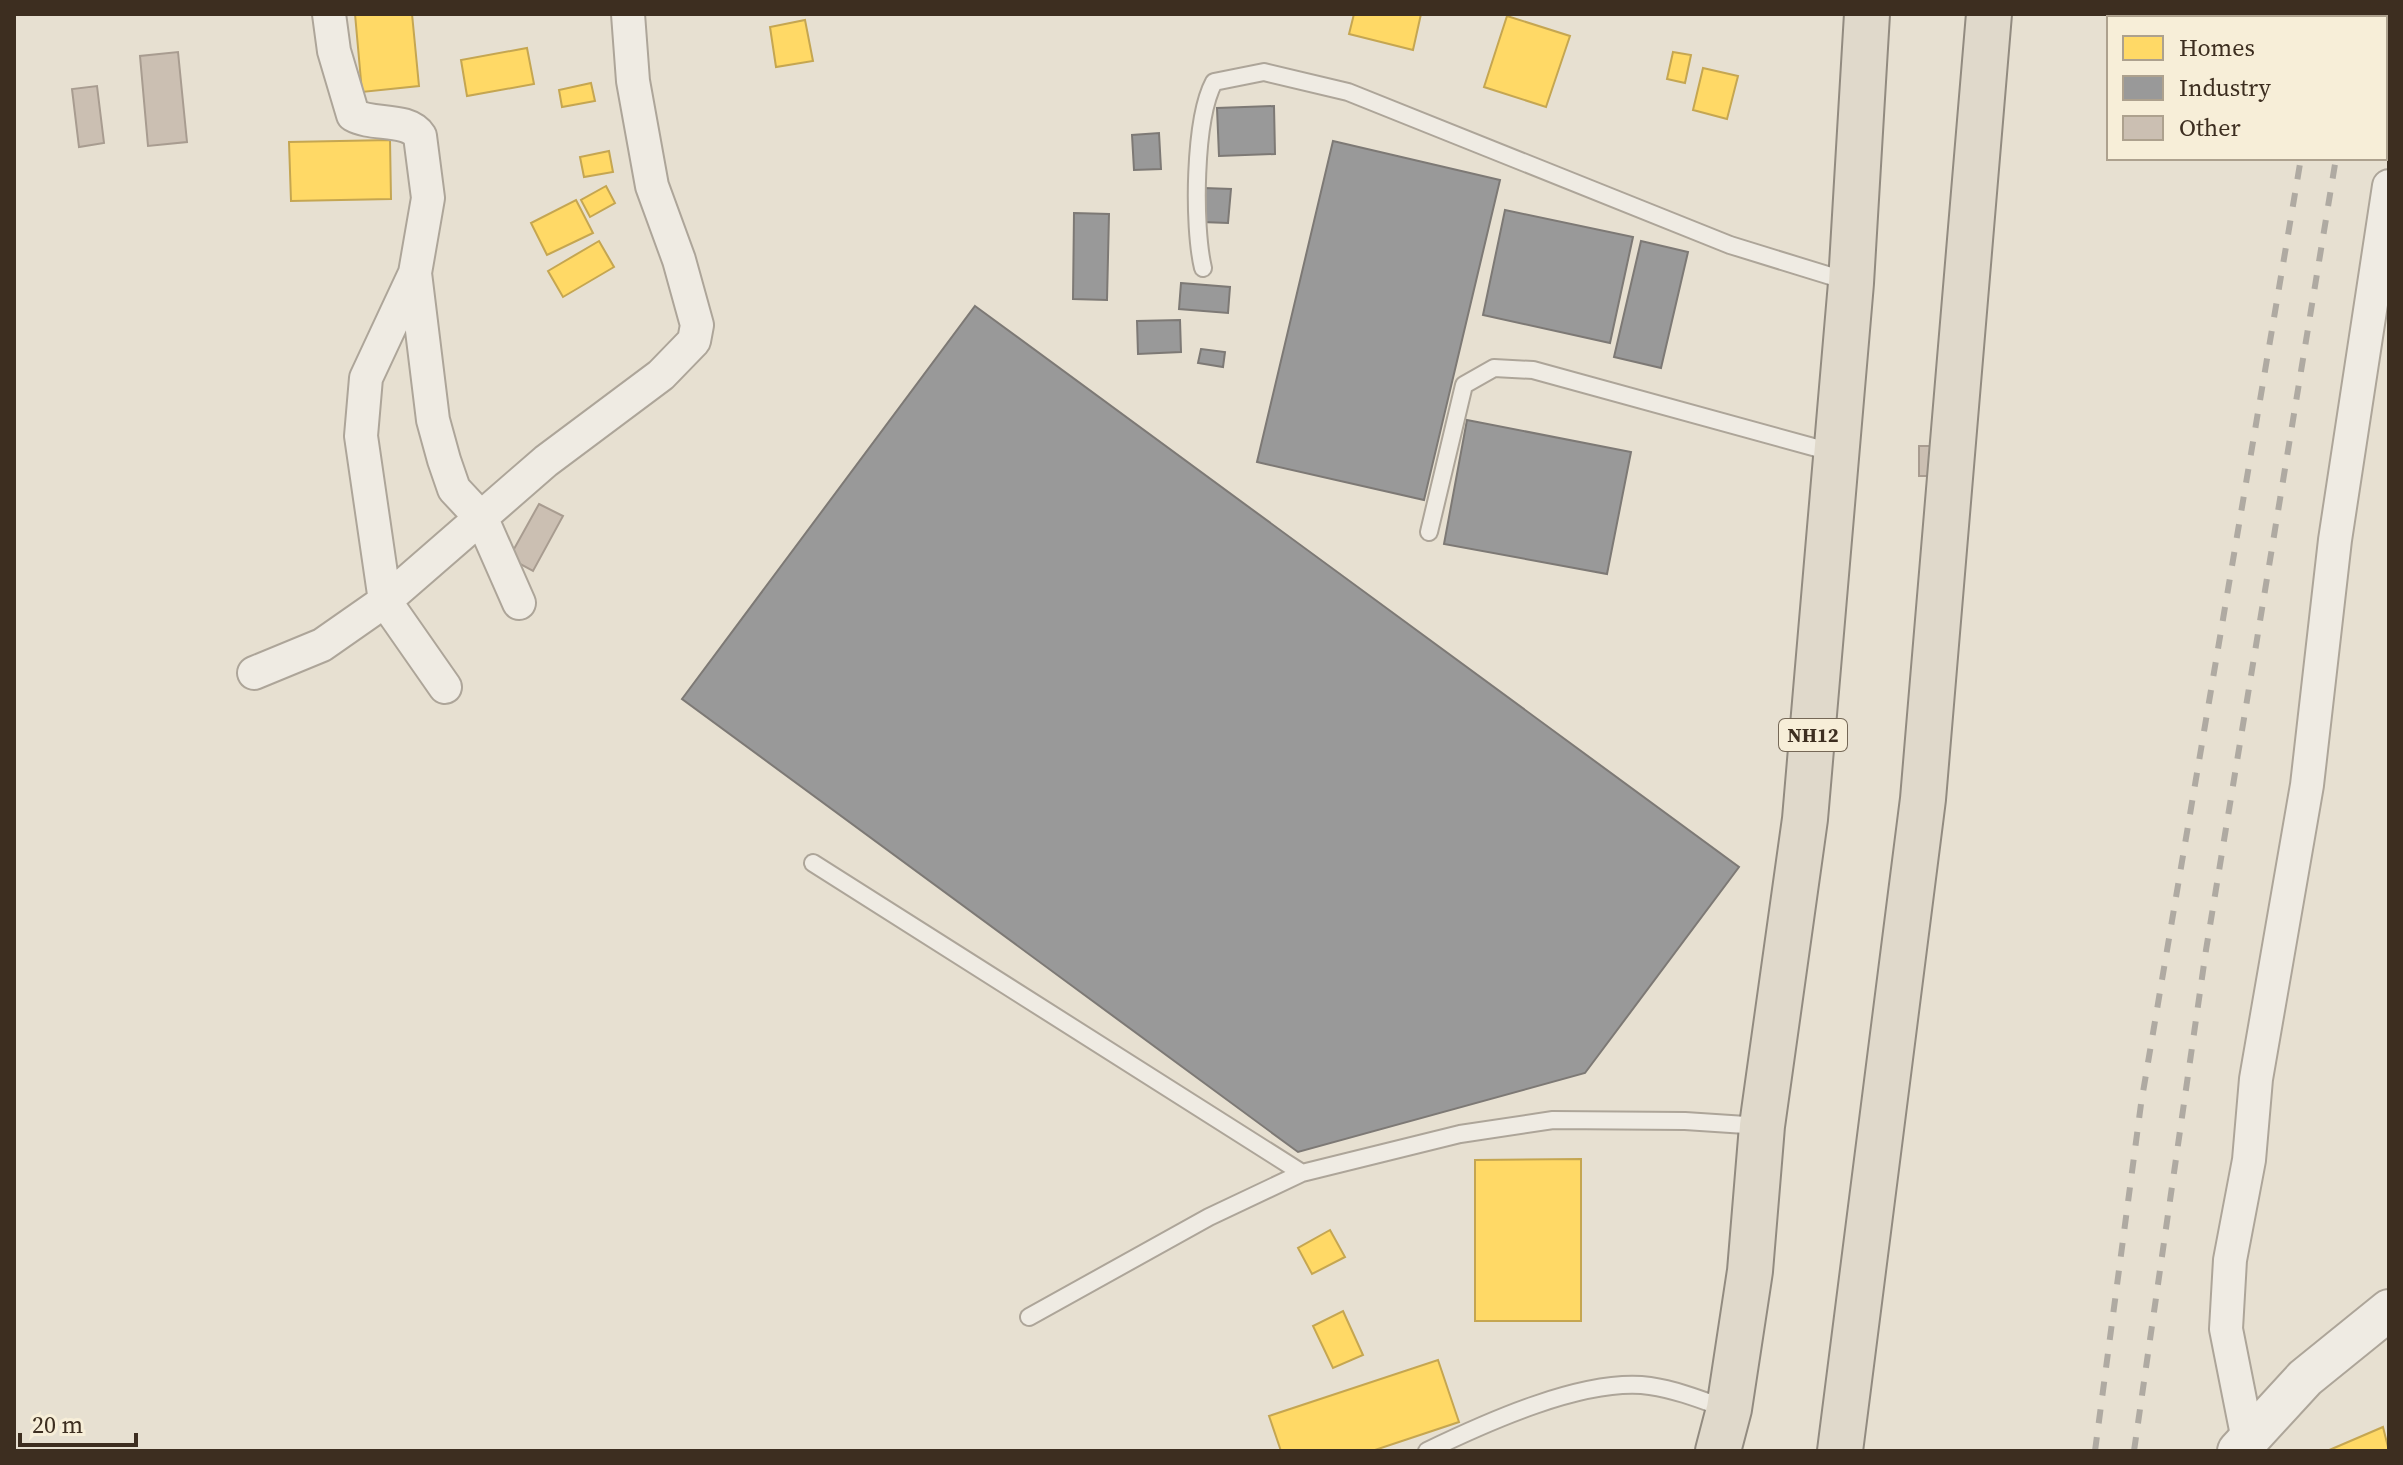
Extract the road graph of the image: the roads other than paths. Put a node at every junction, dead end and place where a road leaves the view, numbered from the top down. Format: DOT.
graph roads {
  1 [pos="329,14"];
  2 [pos="628,14"];
  3 [pos="1867,14"];
  4 [pos="1989,14"];
  5 [pos="2389,186"];
  6 [pos="1203,268"];
  7 [pos="415,273"];
  8 [pos="1851,283"];
  9 [pos="1835,453"];
  10 [pos="482,519"];
  11 [pos="1429,532"];
  12 [pos="385,601"];
  13 [pos="519,603"];
  14 [pos="254,673"];
  15 [pos="445,687"];
  16 [pos="813,863"];
  17 [pos="1762,1126"];
  18 [pos="1302,1173"];
  19 [pos="2389,1310"];
  20 [pos="1029,1317"];
  21 [pos="1729,1409"];
  22 [pos="2243,1446"];
  23 [pos="1427,1451"];
  24 [pos="1718,1451"];
  25 [pos="1840,1451"];
  1 -- 7 [label="street"];
  2 -- 10 [label="street"];
  3 -- 8 [label="highway, NH12"];
  4 -- 25 [label="highway"];
  5 -- 22 [label="street"];
  6 -- 8 [label="lane"];
  7 -- 10 [label="street"];
  7 -- 12 [label="street"];
  8 -- 9 [label="highway, NH12"];
  9 -- 11 [label="lane"];
  9 -- 17 [label="highway, NH12"];
  10 -- 12 [label="street"];
  10 -- 13 [label="street"];
  12 -- 14 [label="street"];
  12 -- 15 [label="street"];
  16 -- 18 [label="lane"];
  17 -- 18 [label="lane"];
  17 -- 21 [label="highway, NH12"];
  18 -- 20 [label="lane"];
  19 -- 22 [label="street"];
  21 -- 23 [label="lane"];
  21 -- 24 [label="highway, NH12"];
}
